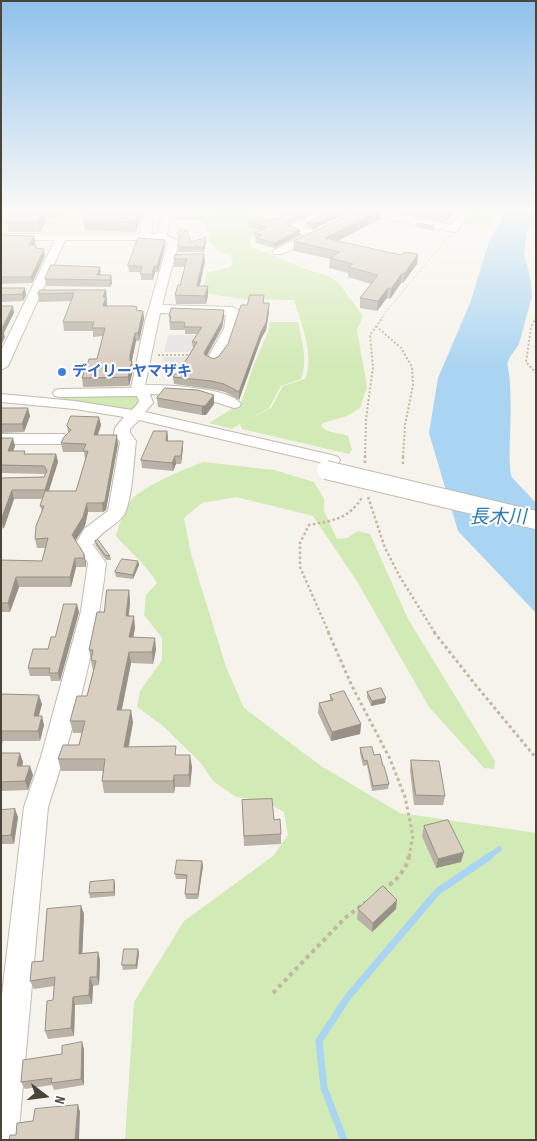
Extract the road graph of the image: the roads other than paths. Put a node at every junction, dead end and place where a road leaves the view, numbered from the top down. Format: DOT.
graph roads {
  1 [pos="49,262"];
  2 [pos="172,262"];
  3 [pos="19,289"];
  4 [pos="36,290"];
  5 [pos="54,292"];
  6 [pos="10,307"];
  7 [pos="29,307"];
  8 [pos="155,309"];
  9 [pos="5,351"];
  10 [pos="215,357"];
  11 [pos="1,366"];
  12 [pos="139,391"];
  13 [pos="1,398"];
  14 [pos="35,401"];
  15 [pos="234,404"];
  16 [pos="1,409"];
  17 [pos="132,419"];
  18 [pos="1,439"];
  19 [pos="64,439"];
  20 [pos="329,465"];
  21 [pos="536,507"];
  22 [pos="536,520"];
  23 [pos="7,1034"];
  24 [pos="2,1140"];
  1 -- 4 [label="street"];
  2 -- 8 [label="street"];
  3 -- 4 [label="street"];
  4 -- 5 [label="street"];
  4 -- 7 [label="street"];
  6 -- 7 [label="street"];
  7 -- 9 [label="street"];
  8 -- 10 [label="street"];
  8 -- 12 [label="street"];
  9 -- 11 [label="street"];
  12 -- 14 [label="street"];
  12 -- 15 [label="street"];
  12 -- 17 [label="street"];
  13 -- 14 [label="street"];
  14 -- 17 [label="street"];
  16 -- 17 [label="street"];
  17 -- 20 [label="street"];
  17 -- 23 [label="street"];
  18 -- 19 [label="street"];
  20 -- 21 [label="street"];
  20 -- 22 [label="street, bridge"];
  23 -- 24 [label="street"];
}
